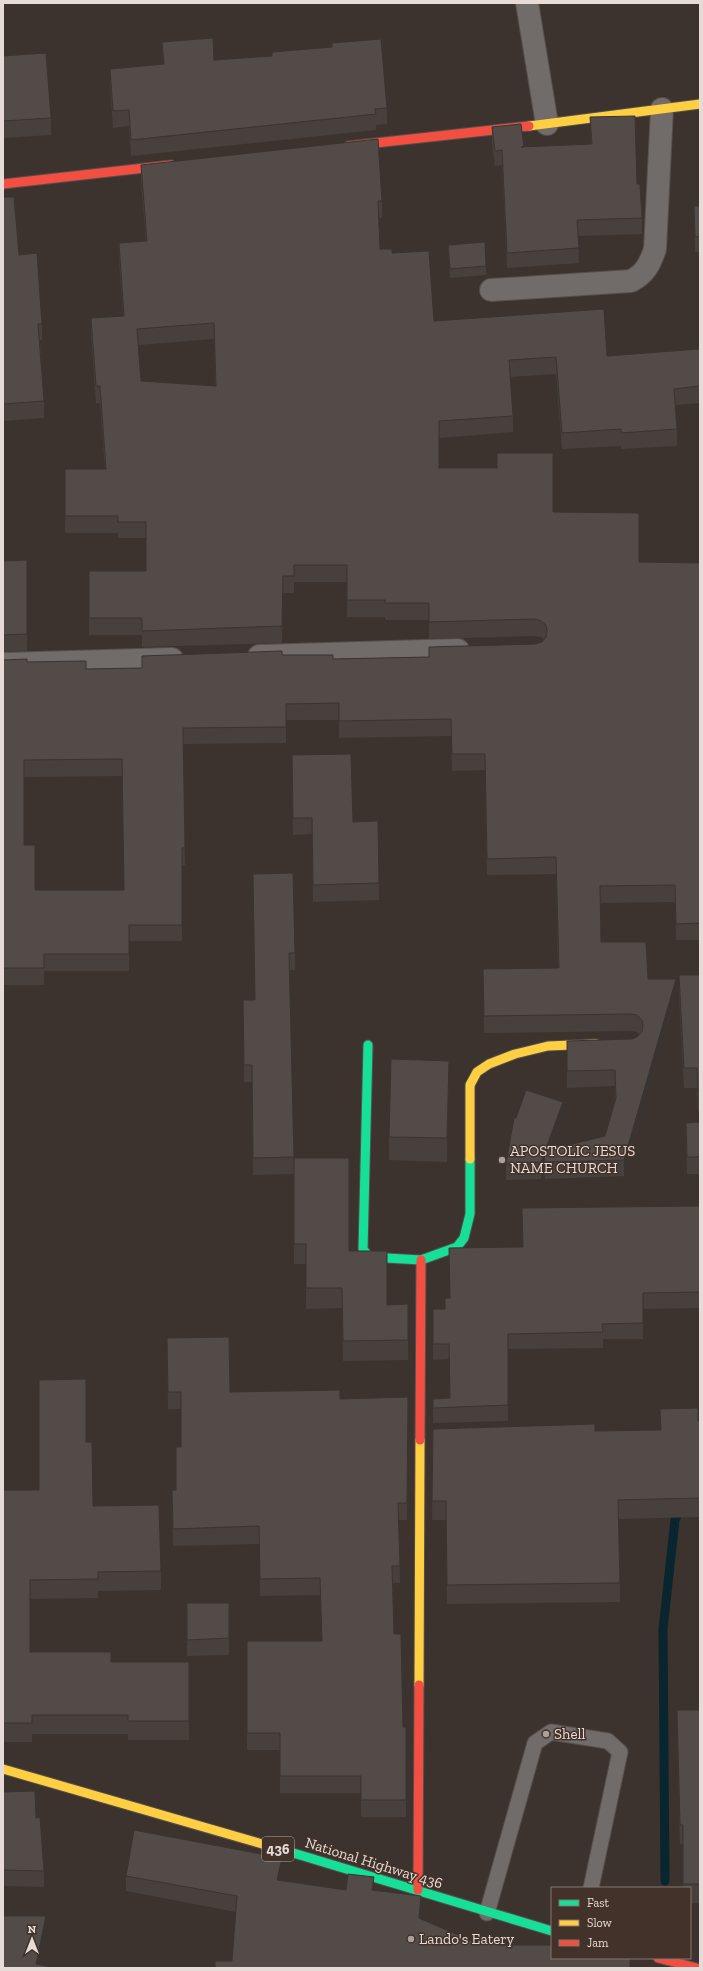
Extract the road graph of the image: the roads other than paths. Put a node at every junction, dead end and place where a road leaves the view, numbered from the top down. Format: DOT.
graph roads {
  1 [pos="527,3"];
  2 [pos="700,104"];
  3 [pos="662,109"];
  4 [pos="547,124"];
  5 [pos="342,147"];
  6 [pos="184,164"];
  7 [pos="3,184"];
  8 [pos="491,290"];
  9 [pos="480,649"];
  10 [pos="241,657"];
  11 [pos="194,658"];
  12 [pos="3,664"];
  13 [pos="608,1044"];
  14 [pos="368,1045"];
  15 [pos="421,1260"];
  16 [pos="444,1435"];
  17 [pos="421,1436"];
  18 [pos="3,1769"];
  19 [pos="591,1887"];
  20 [pos="418,1890"];
  21 [pos="487,1913"];
  22 [pos="551,1931"];
  23 [pos="662,1959"];
  24 [pos="697,1968"];
  1 -- 4 [label="street"];
  2 -- 3 [label="street"];
  3 -- 4 [label="street"];
  3 -- 8 [label="street"];
  4 -- 5 [label="street"];
  6 -- 7 [label="street"];
  9 -- 10 [label="street"];
  11 -- 12 [label="street"];
  13 -- 15 [label="street"];
  14 -- 15 [label="street"];
  15 -- 17 [label="street"];
  16 -- 17 [label="street"];
  17 -- 20 [label="street"];
  18 -- 20 [label="street, National Highway 436 / 436"];
  19 -- 21 [label="lane"];
  20 -- 21 [label="street, National Highway 436 / 436"];
  21 -- 22 [label="street, National Highway 436 / 436"];
  23 -- 24 [label="street"];
}
